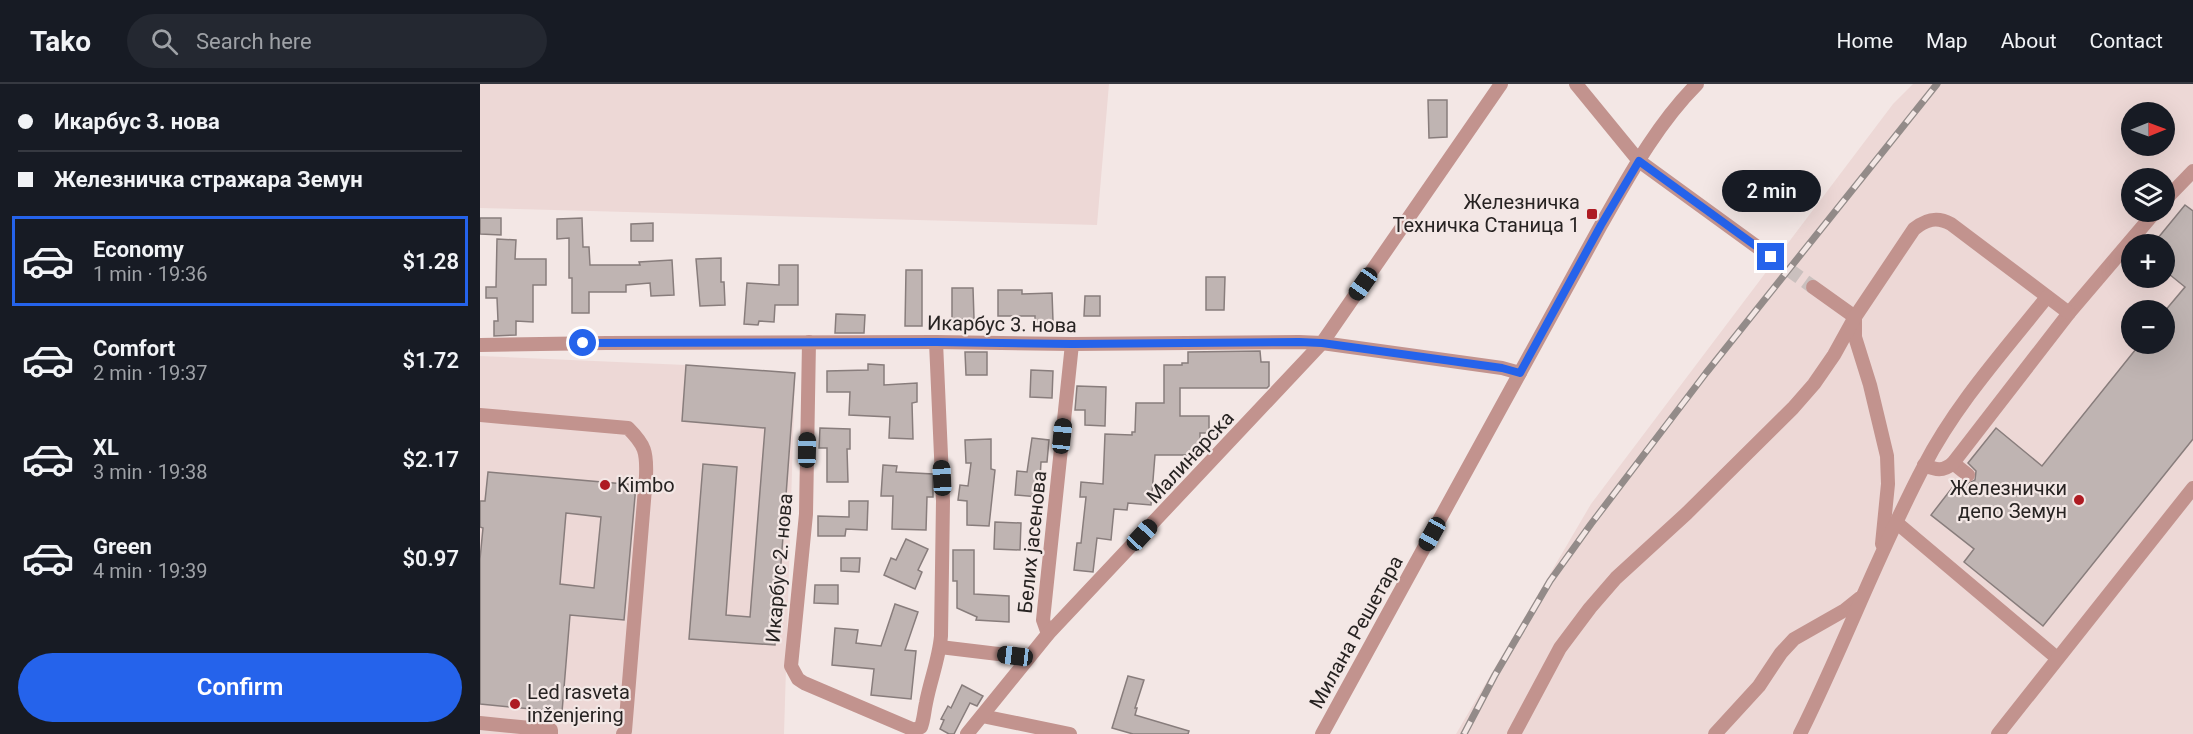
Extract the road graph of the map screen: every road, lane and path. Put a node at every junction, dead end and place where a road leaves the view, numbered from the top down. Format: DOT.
graph roads {
  1 [pos="1501,84"];
  2 [pos="1576,84"];
  3 [pos="1697,84"];
  4 [pos="1639,161"];
  5 [pos="2193,171"];
  6 [pos="2175,190"];
  7 [pos="2146,222"];
  8 [pos="1771,257"];
  9 [pos="1813,287"];
  10 [pos="2047,297"];
  11 [pos="2069,313"];
  12 [pos="1855,317"];
  13 [pos="809,342"];
  14 [pos="936,342"];
  15 [pos="1322,343"];
  16 [pos="1072,344"];
  17 [pos="480,345"];
  18 [pos="1520,373"];
  19 [pos="480,415"];
  20 [pos="1953,463"];
  21 [pos="1924,465"];
  22 [pos="1968,475"];
  23 [pos="2193,488"];
  24 [pos="1897,523"];
  25 [pos="1879,561"];
  26 [pos="1863,596"];
  27 [pos="1048,634"];
  28 [pos="940,647"];
  29 [pos="2057,658"];
  30 [pos="1024,663"];
  31 [pos="982,716"];
  32 [pos="480,723"];
  33 [pos="551,734"];
  34 [pos="623,734"];
  35 [pos="967,734"];
  36 [pos="1070,734"];
  37 [pos="1322,734"];
  38 [pos="1514,734"];
  39 [pos="1715,734"];
  40 [pos="1800,734"];
  41 [pos="1998,734"];
  1 -- 15 [label="street, Малинарска"];
  2 -- 4 [label="street"];
  3 -- 4 [label="street, Милана Решетара"];
  4 -- 8 [label="street"];
  4 -- 18 [label="street, Милана Решетара"];
  5 -- 6 [label="street"];
  7 -- 11 [label="street"];
  9 -- 12 [label="street"];
  10 -- 11 [label="street"];
  10 -- 12 [label="street"];
  10 -- 21 [label="street"];
  11 -- 20 [label="street"];
  12 -- 25 [label="street"];
  12 -- 38 [label="street"];
  13 -- 14 [label="street, Икарбус 3. нова"];
  13 -- 17 [label="street, Икарбус 3. нова"];
  13 -- 28 [label="street, Икарбус 2. нова"];
  14 -- 16 [label="street, Икарбус 3. нова"];
  14 -- 28 [label="street"];
  15 -- 16 [label="street, Икарбус 3. нова"];
  15 -- 18 [label="street, Икарбус 3. нова"];
  15 -- 27 [label="street, Малинарска"];
  16 -- 27 [label="street, Белих јасенова"];
  18 -- 37 [label="street, Милана Решетара"];
  19 -- 34 [label="street"];
  20 -- 21 [label="street"];
  20 -- 22 [label="street"];
  21 -- 24 [label="street"];
  23 -- 29 [label="street"];
  24 -- 25 [label="street"];
  24 -- 29 [label="street"];
  25 -- 26 [label="street"];
  26 -- 39 [label="street"];
  26 -- 40 [label="street"];
  27 -- 30 [label="street, Малинарска"];
  28 -- 30 [label="street"];
  29 -- 41 [label="street"];
  30 -- 31 [label="street, Малинарска"];
  31 -- 35 [label="street, Малинарска"];
  31 -- 36 [label="street"];
  32 -- 33 [label="street"];
}
